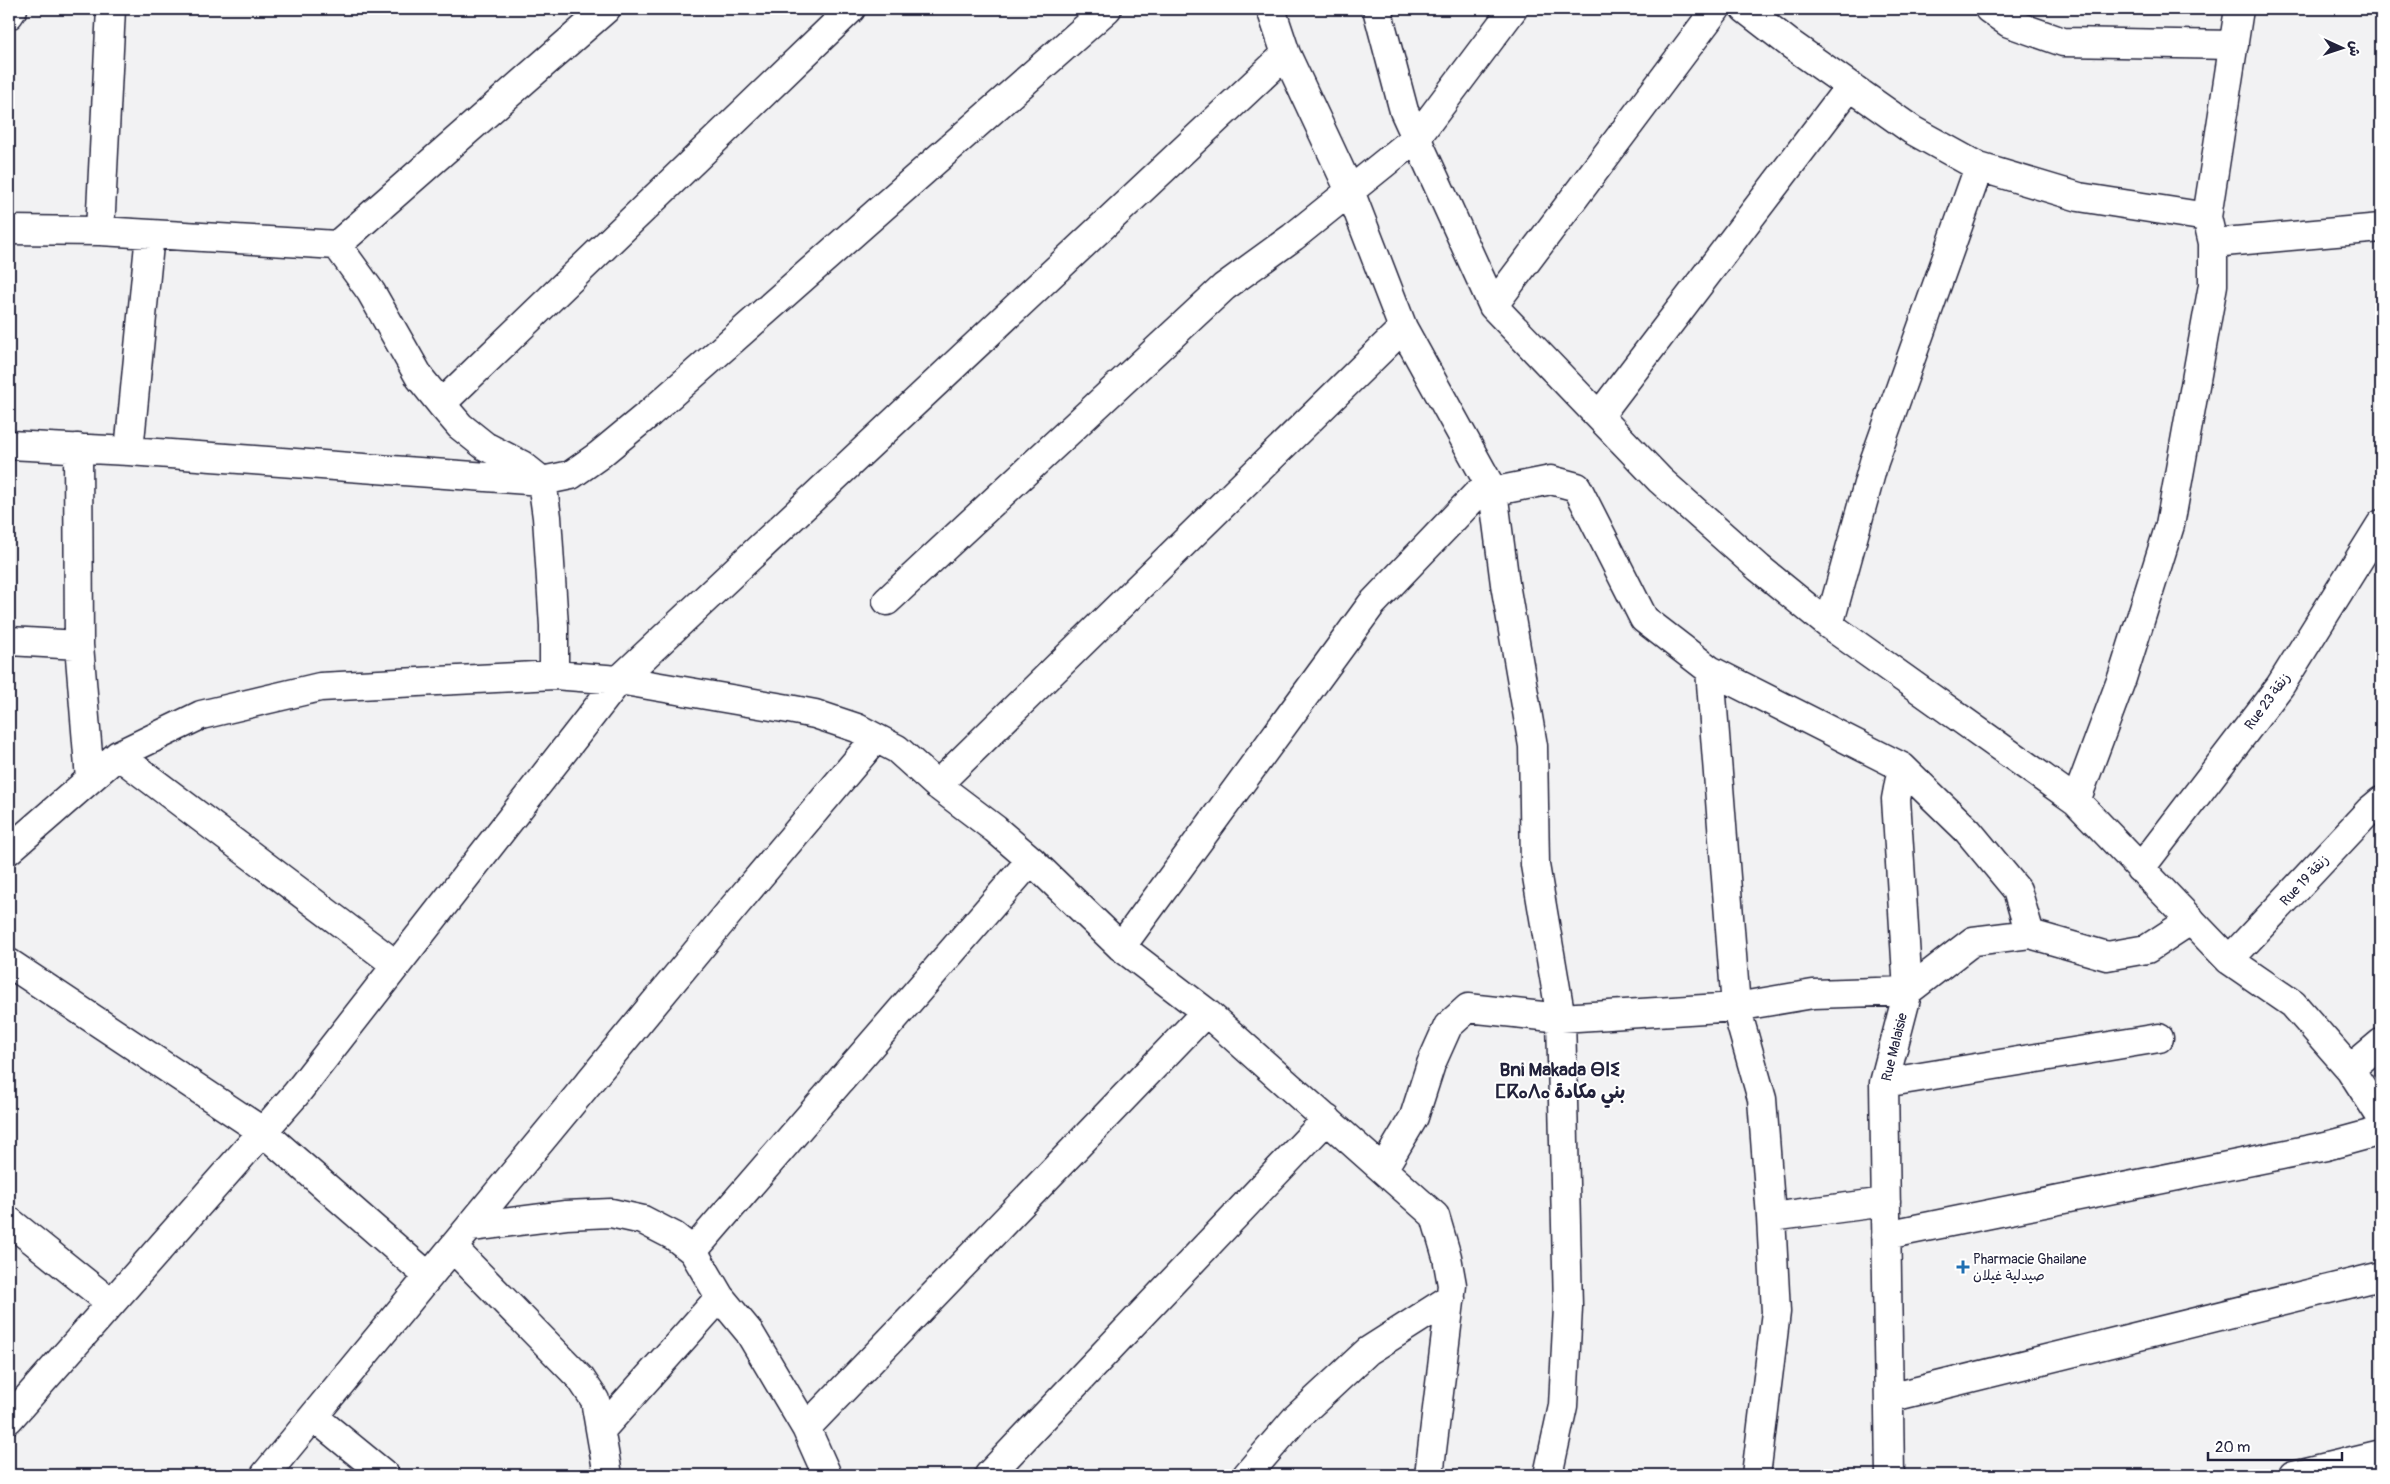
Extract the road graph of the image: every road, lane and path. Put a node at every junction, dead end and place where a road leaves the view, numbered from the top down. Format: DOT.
graph roads {
  1 [pos="13,9"];
  2 [pos="111,9"];
  3 [pos="126,9"];
  4 [pos="606,9"];
  5 [pos="851,9"];
  6 [pos="1107,9"];
  7 [pos="1271,9"];
  8 [pos="1377,9"];
  9 [pos="1513,9"];
  10 [pos="1716,9"];
  11 [pos="1745,9"];
  12 [pos="1989,9"];
  13 [pos="2239,9"];
  14 [pos="9,15"];
  15 [pos="2234,45"];
  16 [pos="1286,54"];
  17 [pos="1850,86"];
  18 [pos="1416,137"];
  19 [pos="1979,167"];
  20 [pos="1350,191"];
  21 [pos="2381,228"];
  22 [pos="9,230"];
  23 [pos="2210,230"];
  24 [pos="100,231"];
  25 [pos="150,234"];
  26 [pos="337,245"];
  27 [pos="1493,306"];
  28 [pos="1403,328"];
  29 [pos="441,404"];
  30 [pos="1599,416"];
  31 [pos="9,445"];
  32 [pos="78,448"];
  33 [pos="129,451"];
  34 [pos="542,482"];
  35 [pos="1494,491"];
  36 [pos="2381,524"];
  37 [pos="887,601"];
  38 [pos="1830,625"];
  39 [pos="9,641"];
  40 [pos="79,645"];
  41 [pos="1710,670"];
  42 [pos="554,675"];
  43 [pos="619,680"];
  44 [pos="876,738"];
  45 [pos="118,755"];
  46 [pos="1902,767"];
  47 [pos="90,779"];
  48 [pos="937,786"];
  49 [pos="2076,801"];
  50 [pos="2381,801"];
  51 [pos="9,850"];
  52 [pos="1031,860"];
  53 [pos="2140,869"];
  54 [pos="2191,920"];
  55 [pos="2030,934"];
  56 [pos="1120,947"];
  57 [pos="2229,960"];
  58 [pos="9,963"];
  59 [pos="395,964"];
  60 [pos="1908,991"];
  61 [pos="1736,1007"];
  62 [pos="1206,1012"];
  63 [pos="1561,1018"];
  64 [pos="2159,1038"];
  65 [pos="2381,1043"];
  66 [pos="2350,1069"];
  67 [pos="1884,1082"];
  68 [pos="2381,1117"];
  69 [pos="1327,1119"];
  70 [pos="262,1131"];
  71 [pos="2381,1131"];
  72 [pos="1383,1169"];
  73 [pos="1886,1202"];
  74 [pos="1771,1217"];
  75 [pos="9,1221"];
  76 [pos="471,1227"];
  77 [pos="1886,1235"];
  78 [pos="453,1248"];
  79 [pos="693,1250"];
  80 [pos="428,1276"];
  81 [pos="2381,1276"];
  82 [pos="720,1297"];
  83 [pos="1451,1298"];
  84 [pos="111,1303"];
  85 [pos="1889,1398"];
  86 [pos="314,1417"];
  87 [pos="9,1419"];
  88 [pos="806,1428"];
  89 [pos="602,1429"];
  90 [pos="2381,1454"];
  91 [pos="601,1469"];
  92 [pos="265,1475"];
  93 [pos="385,1475"];
  94 [pos="827,1475"];
  95 [pos="989,1475"];
  96 [pos="1247,1475"];
  97 [pos="1429,1475"];
  98 [pos="1548,1475"];
  99 [pos="1756,1475"];
  100 [pos="1890,1475"];
  101 [pos="2293,1475"];
  1 -- 14 [label="street"];
  2 -- 3 [label="street"];
  2 -- 24 [label="street"];
  4 -- 26 [label="street"];
  5 -- 29 [label="street"];
  6 -- 34 [label="street"];
  7 -- 16 [label="street"];
  8 -- 18 [label="street"];
  9 -- 18 [label="street"];
  10 -- 27 [label="street"];
  11 -- 17 [label="street"];
  12 -- 15 [label="street"];
  13 -- 15 [label="street"];
  15 -- 23 [label="street"];
  16 -- 20 [label="street"];
  16 -- 43 [label="street"];
  17 -- 19 [label="street"];
  17 -- 30 [label="street"];
  18 -- 20 [label="street"];
  18 -- 27 [label="street"];
  19 -- 23 [label="street"];
  19 -- 38 [label="street"];
  20 -- 28 [label="street"];
  20 -- 37 [label="street"];
  21 -- 23 [label="street"];
  22 -- 24 [label="street"];
  23 -- 49 [label="street"];
  24 -- 25 [label="street"];
  25 -- 26 [label="street"];
  25 -- 33 [label="street"];
  26 -- 29 [label="street"];
  27 -- 30 [label="street"];
  28 -- 35 [label="street"];
  28 -- 48 [label="street"];
  29 -- 34 [label="street"];
  30 -- 38 [label="street"];
  31 -- 32 [label="street"];
  32 -- 33 [label="street"];
  32 -- 40 [label="street"];
  33 -- 34 [label="street"];
  34 -- 42 [label="street"];
  35 -- 41 [label="street"];
  35 -- 56 [label="street"];
  35 -- 63 [label="street"];
  36 -- 53 [label="street, Rue 23 زنقة"];
  38 -- 49 [label="street"];
  39 -- 40 [label="street"];
  40 -- 47 [label="street"];
  41 -- 46 [label="street"];
  41 -- 61 [label="street"];
  42 -- 43 [label="street"];
  42 -- 45 [label="street"];
  43 -- 44 [label="street"];
  43 -- 59 [label="street"];
  44 -- 48 [label="street"];
  44 -- 76 [label="street"];
  45 -- 47 [label="street"];
  45 -- 59 [label="street"];
  46 -- 55 [label="street"];
  46 -- 60 [label="street, Rue Malaisie"];
  47 -- 51 [label="street"];
  48 -- 52 [label="street"];
  49 -- 53 [label="street"];
  50 -- 57 [label="street, Rue 19 زنقة"];
  52 -- 56 [label="street"];
  52 -- 79 [label="street"];
  53 -- 54 [label="street"];
  54 -- 55 [label="street"];
  54 -- 57 [label="street"];
  55 -- 60 [label="street"];
  56 -- 62 [label="street"];
  57 -- 66 [label="street"];
  58 -- 70 [label="street"];
  59 -- 70 [label="street"];
  60 -- 61 [label="street"];
  60 -- 67 [label="street, Rue Malaisie"];
  61 -- 63 [label="street"];
  61 -- 74 [label="street"];
  62 -- 69 [label="street"];
  62 -- 88 [label="street"];
  63 -- 72 [label="street"];
  63 -- 98 [label="street"];
  64 -- 67 [label="street"];
  65 -- 66 [label="street"];
  66 -- 68 [label="street"];
  67 -- 73 [label="street, Rue Malaisie"];
  69 -- 72 [label="street"];
  69 -- 95 [label="street"];
  70 -- 80 [label="street"];
  70 -- 84 [label="street"];
  71 -- 77 [label="street"];
  72 -- 83 [label="street"];
  73 -- 74 [label="street"];
  73 -- 77 [label="street, Rue Malaisie"];
  74 -- 99 [label="street"];
  75 -- 84 [label="street"];
  76 -- 78 [label="street"];
  76 -- 79 [label="street"];
  77 -- 85 [label="street, Rue Malaisie"];
  78 -- 80 [label="street"];
  78 -- 89 [label="street"];
  79 -- 82 [label="street"];
  80 -- 86 [label="street"];
  81 -- 85 [label="street"];
  82 -- 88 [label="street"];
  82 -- 89 [label="street"];
  83 -- 96 [label="street"];
  83 -- 97 [label="street"];
  84 -- 87 [label="street"];
  85 -- 100 [label="street, Rue Malaisie"];
  86 -- 92 [label="street"];
  86 -- 93 [label="street"];
  88 -- 94 [label="street"];
  89 -- 91 [label="street"];
  90 -- 101 [label="street"];
}
